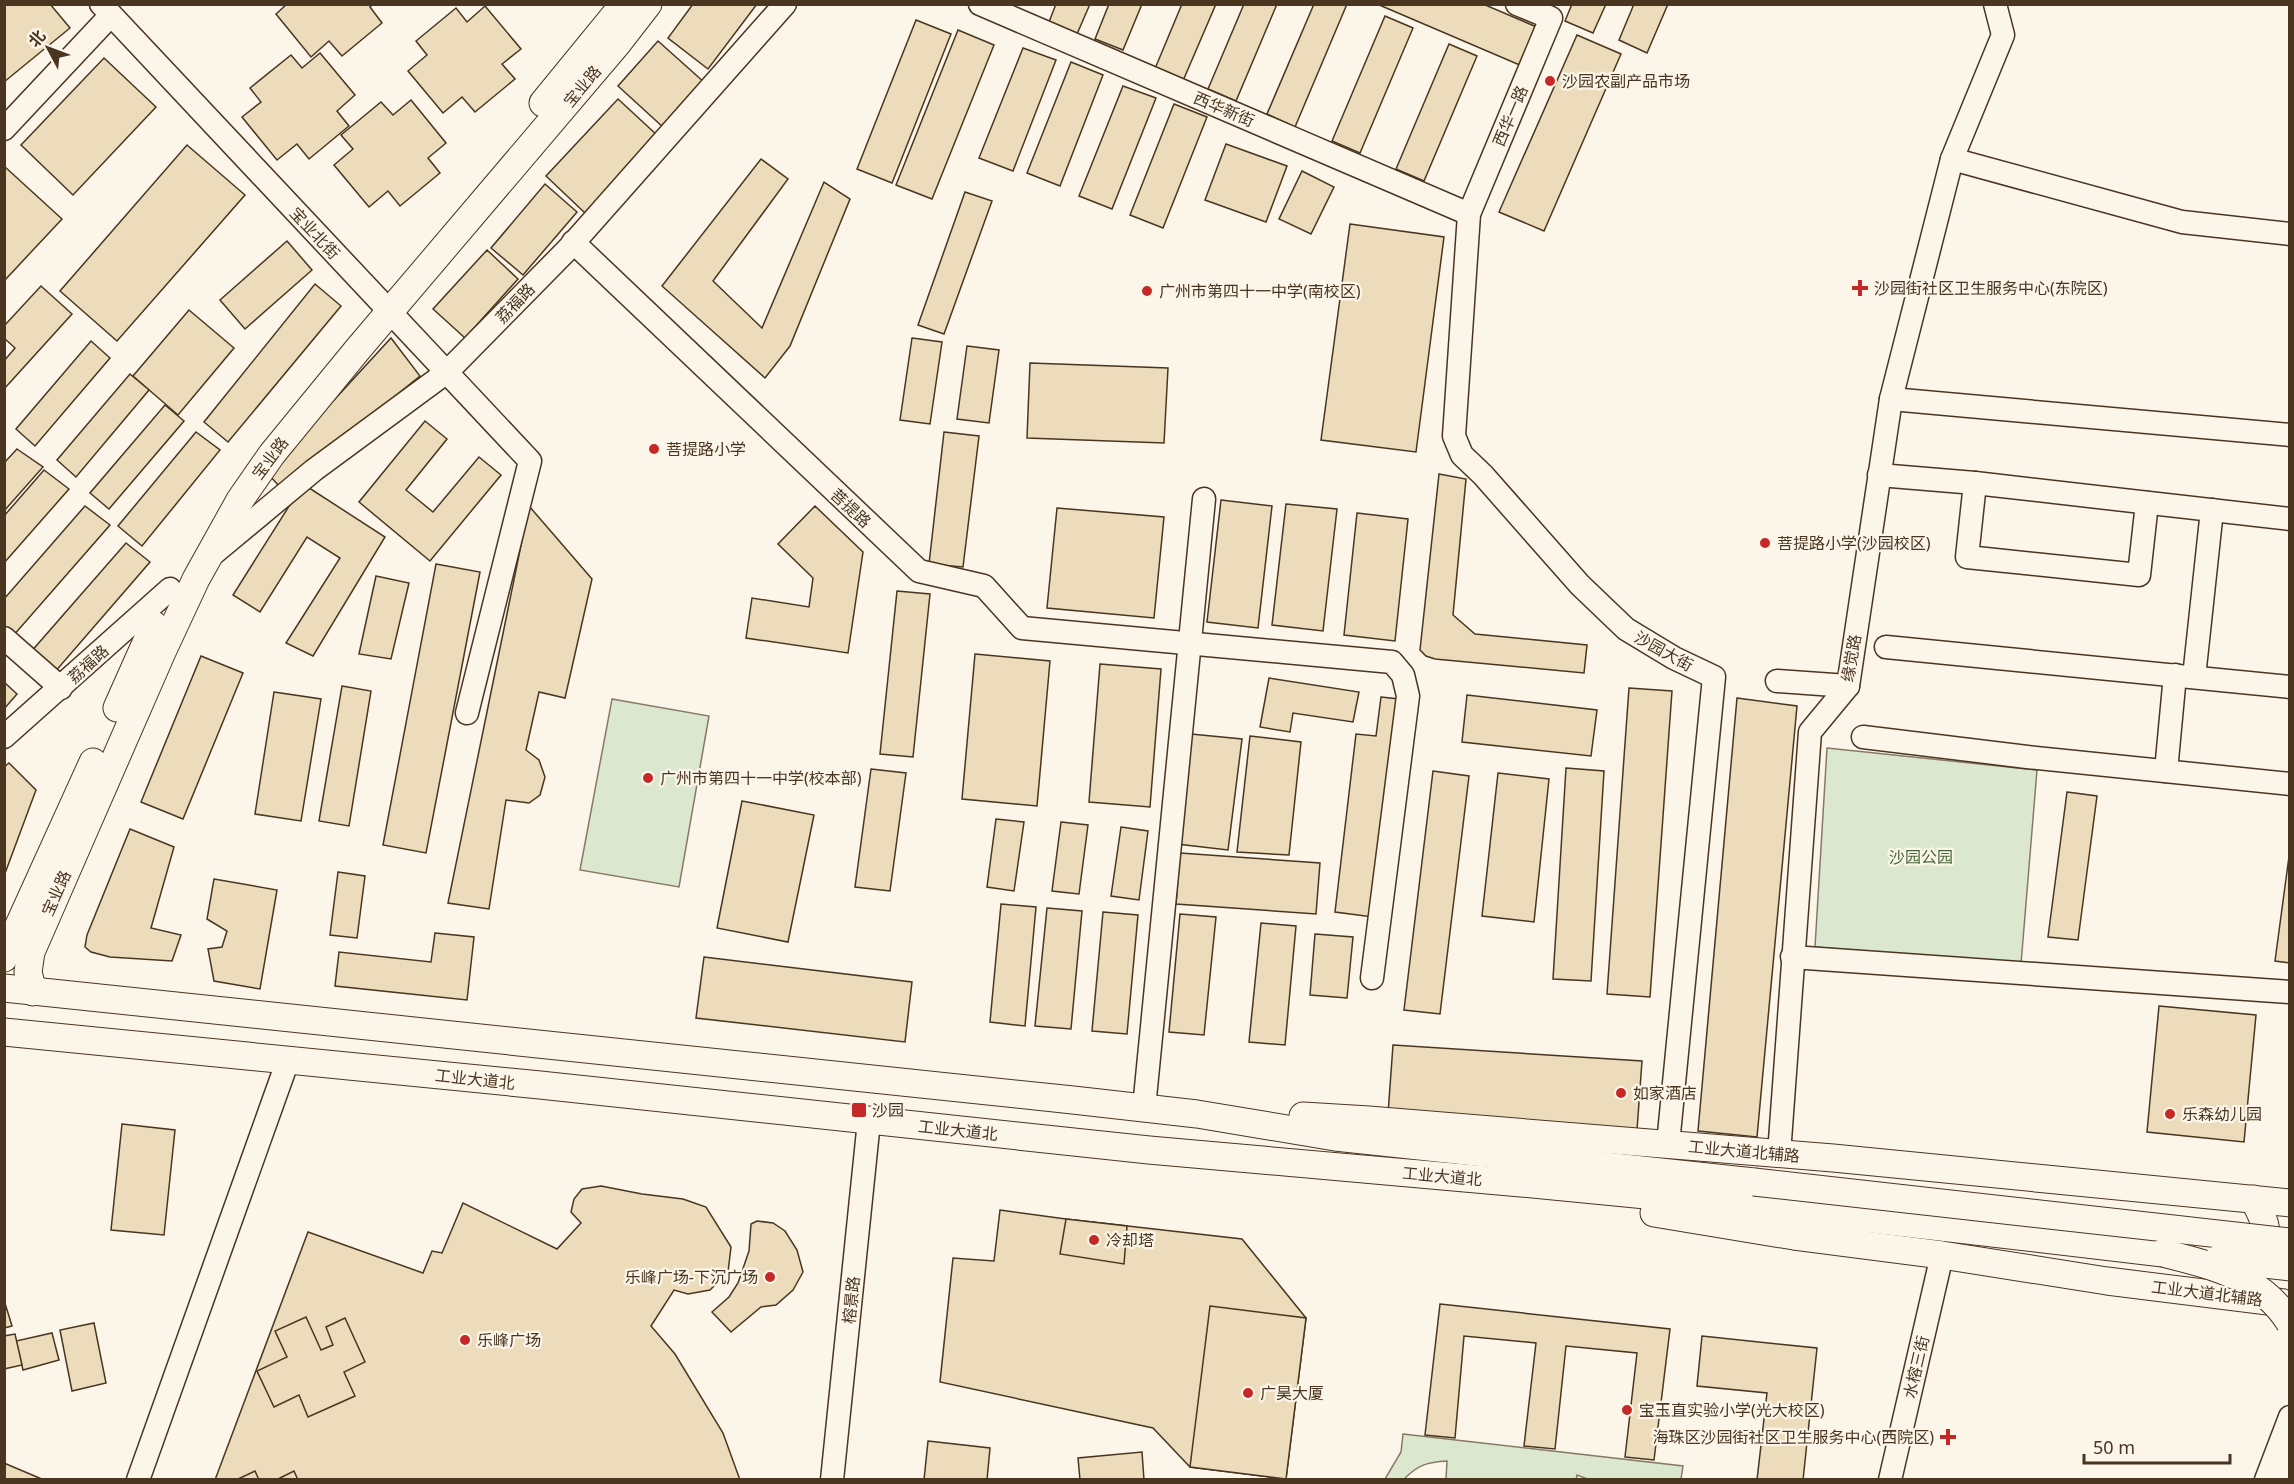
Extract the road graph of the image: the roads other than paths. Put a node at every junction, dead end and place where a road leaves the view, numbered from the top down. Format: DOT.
graph roads {
  1 [pos="624,4"];
  2 [pos="648,4"];
  3 [pos="785,4"];
  4 [pos="980,4"];
  5 [pos="1517,4"];
  6 [pos="1995,4"];
  7 [pos="106,10"];
  8 [pos="4,129"];
  9 [pos="1952,159"];
  10 [pos="1469,214"];
  11 [pos="2289,234"];
  12 [pos="573,242"];
  13 [pos="384,305"];
  14 [pos="447,372"];
  15 [pos="1891,399"];
  16 [pos="2289,435"];
  17 [pos="1879,475"];
  18 [pos="1975,483"];
  19 [pos="1204,500"];
  20 [pos="2147,503"];
  21 [pos="2212,510"];
  22 [pos="2289,519"];
  23 [pos="206,560"];
  24 [pos="170,590"];
  25 [pos="4,639"];
  26 [pos="1188,642"];
  27 [pos="1886,647"];
  28 [pos="2184,676"];
  29 [pos="1777,681"];
  30 [pos="1848,686"];
  31 [pos="61,687"];
  32 [pos="2289,687"];
  33 [pos="467,713"];
  34 [pos="4,737"];
  35 [pos="1863,737"];
  36 [pos="2166,771"];
  37 [pos="2289,784"];
  38 [pos="1792,957"];
  39 [pos="4,958"];
  40 [pos="1372,978"];
  41 [pos="4,988"];
  42 [pos="33,992"];
  43 [pos="2289,992"];
  44 [pos="4,1032"];
  45 [pos="288,1060"];
  46 [pos="1144,1108"];
  47 [pos="1197,1114"];
  48 [pos="869,1121"];
  49 [pos="1668,1144"];
  50 [pos="1779,1154"];
  51 [pos="1521,1183"];
  52 [pos="2253,1199"];
  53 [pos="2289,1203"];
  54 [pos="2289,1242"];
  55 [pos="2163,1254"];
  56 [pos="1942,1255"];
  57 [pos="2289,1267"];
  58 [pos="2236,1297"];
  59 [pos="2289,1304"];
  60 [pos="2289,1323"];
  61 [pos="2289,1417"];
  62 [pos="2289,1460"];
  63 [pos="138,1479"];
  64 [pos="832,1479"];
  65 [pos="1890,1479"];
  66 [pos="2266,1479"];
  67 [pos="2281,1479"];
  1 -- 13 [label="main road, 宝业路"];
  2 -- 13 [label="main road, 宝业路"];
  3 -- 12 [label="street, 荔福路"];
  4 -- 10 [label="street, 西华新街"];
  5 -- 10 [label="street, 西华一路"];
  6 -- 9 [label="street, 缘觉路"];
  7 -- 8 [label="street"];
  7 -- 13 [label="street, 宝业北街"];
  9 -- 11 [label="street"];
  9 -- 15 [label="street, 缘觉路"];
  10 -- 49 [label="street, 沙园大街"];
  12 -- 14 [label="street, 荔福路"];
  12 -- 26 [label="street, 菩提路"];
  13 -- 14 [label="street, 宝业北街"];
  13 -- 23 [label="main road, 宝业路"];
  13 -- 24 [label="main road, 宝业路"];
  14 -- 23 [label="street, 荔福路"];
  14 -- 33 [label="street, 宝业北街"];
  15 -- 16 [label="street"];
  15 -- 17 [label="street, 缘觉路"];
  17 -- 18 [label="street"];
  17 -- 30 [label="street, 缘觉路"];
  18 -- 20 [label="street"];
  18 -- 20 [label="street"];
  19 -- 26 [label="street"];
  20 -- 21 [label="street"];
  21 -- 22 [label="street"];
  21 -- 28 [label="street"];
  23 -- 42 [label="main road, 宝业路"];
  24 -- 31 [label="street, 荔福路"];
  24 -- 39 [label="main road, 宝业路"];
  25 -- 31 [label="street"];
  26 -- 40 [label="street, 菩提路"];
  26 -- 46 [label="street"];
  27 -- 28 [label="street"];
  28 -- 32 [label="street"];
  28 -- 36 [label="street"];
  29 -- 30 [label="street"];
  30 -- 38 [label="street, 缘觉路"];
  31 -- 34 [label="street, 荔福路"];
  35 -- 36 [label="street"];
  36 -- 37 [label="street"];
  38 -- 43 [label="street"];
  38 -- 50 [label="street, 缘觉路"];
  41 -- 42 [label="main road, 工业大道北"];
  42 -- 46 [label="main road, 工业大道北"];
  44 -- 45 [label="main road, 工业大道北"];
  45 -- 48 [label="main road, 工业大道北"];
  45 -- 63 [label="street"];
  46 -- 47 [label="main road, 工业大道北"];
  47 -- 49 [label="main road, 工业大道北辅路"];
  47 -- 54 [label="main road, 工业大道北, bridge"];
  48 -- 51 [label="main road, 工业大道北"];
  48 -- 64 [label="street, 榕景路"];
  49 -- 50 [label="main road, 工业大道北辅路"];
  50 -- 52 [label="main road, 工业大道北辅路"];
  51 -- 55 [label="main road, 工业大道北"];
  51 -- 56 [label="main road, 工业大道北辅路"];
  52 -- 53 [label="main road, 工业大道北辅路"];
  52 -- 58 [label="main road"];
  55 -- 57 [label="main road, bridge"];
  55 -- 60 [label="main road, bridge"];
  56 -- 58 [label="main road, 工业大道北辅路"];
  56 -- 65 [label="street, 水榕三街"];
  58 -- 59 [label="main road, 工业大道北辅路"];
  61 -- 66 [label="street"];
  62 -- 67 [label="main road"];
}
